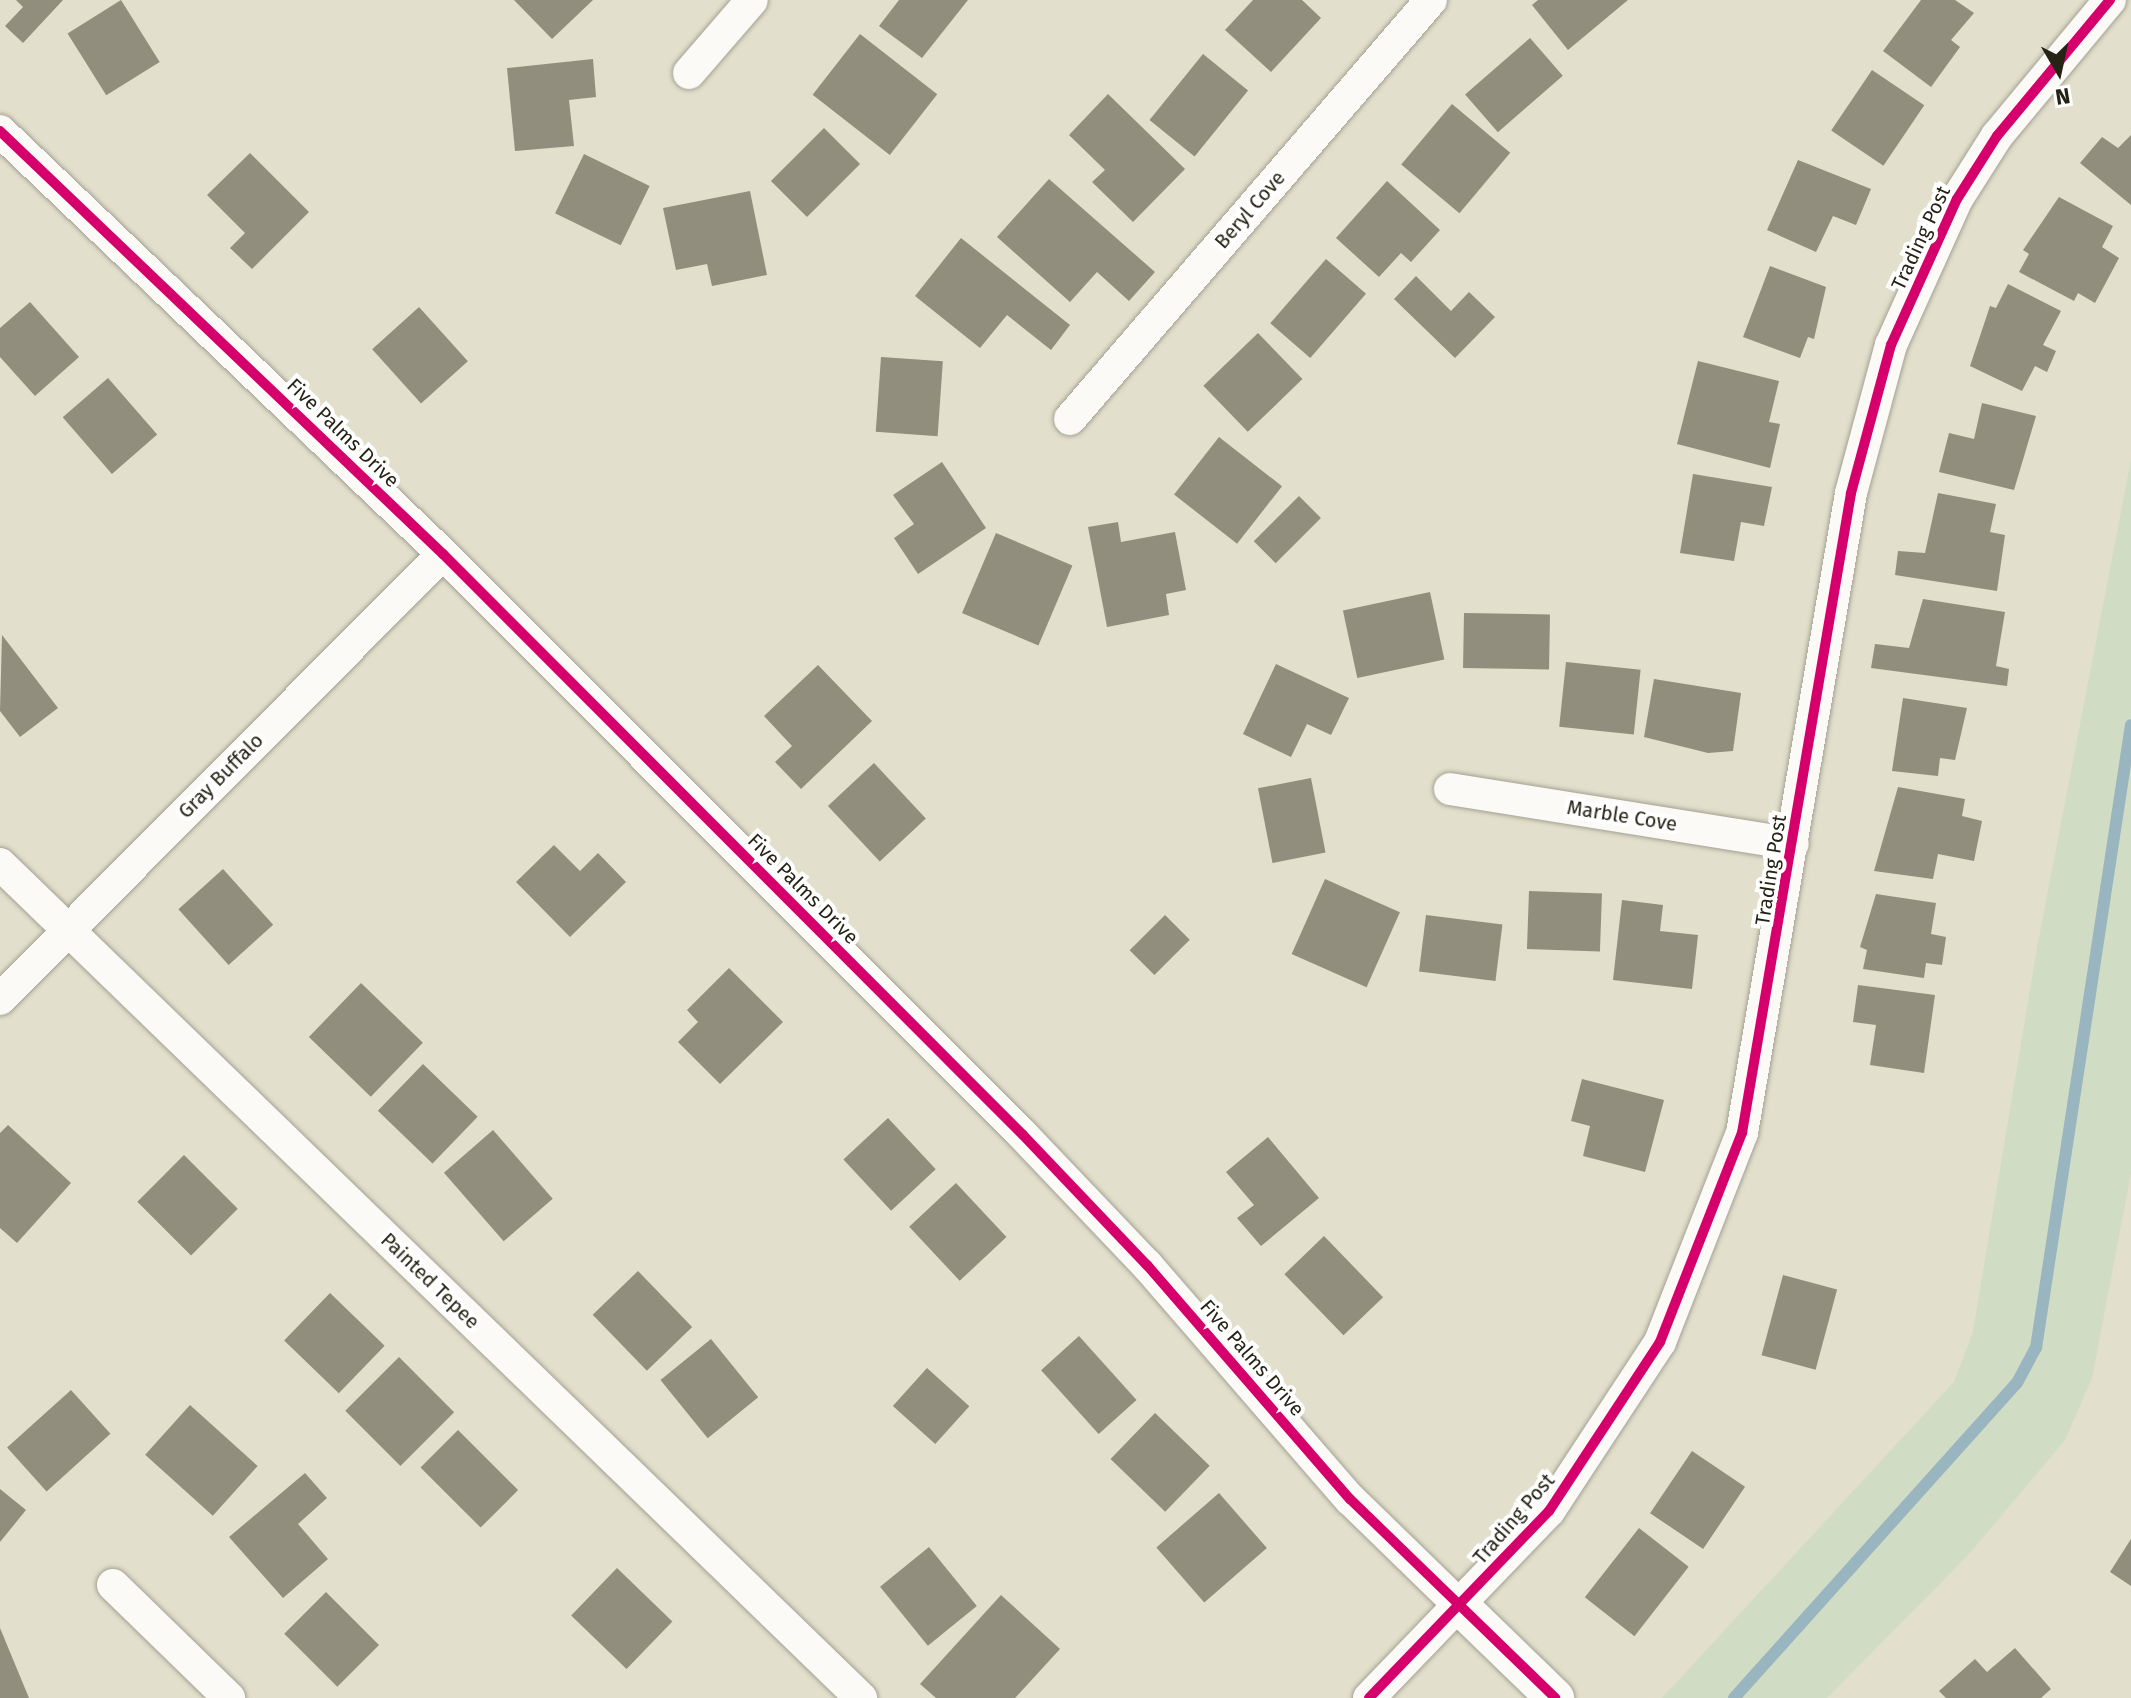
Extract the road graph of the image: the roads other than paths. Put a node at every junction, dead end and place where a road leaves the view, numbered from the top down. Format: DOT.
graph roads {
  1 [pos="752,0"];
  2 [pos="1431,0"];
  3 [pos="2110,0"];
  4 [pos="689,73"];
  5 [pos="0,131"];
  6 [pos="1070,419"];
  7 [pos="443,554"];
  8 [pos="1450,789"];
  9 [pos="1793,844"];
  10 [pos="0,864"];
  11 [pos="67,930"];
  12 [pos="0,999"];
  13 [pos="113,1585"];
  14 [pos="1459,1605"];
  15 [pos="229,1698"];
  16 [pos="861,1698"];
  17 [pos="1369,1698"];
  18 [pos="1555,1698"];
  1 -- 4 [label="street"];
  2 -- 6 [label="street, Beryl Cove"];
  3 -- 9 [label="street, Trading Post"];
  5 -- 7 [label="street, Five Palms Drive"];
  7 -- 11 [label="street, Gray Buffalo"];
  7 -- 14 [label="street, Five Palms Drive"];
  8 -- 9 [label="street, Marble Cove"];
  9 -- 14 [label="street, Trading Post"];
  10 -- 11 [label="street, Painted Tepee"];
  11 -- 12 [label="street, Gray Buffalo"];
  11 -- 16 [label="street, Painted Tepee"];
  13 -- 15 [label="street"];
  14 -- 17 [label="street, Trading Post"];
  14 -- 18 [label="street, Five Palms Drive"];
}
